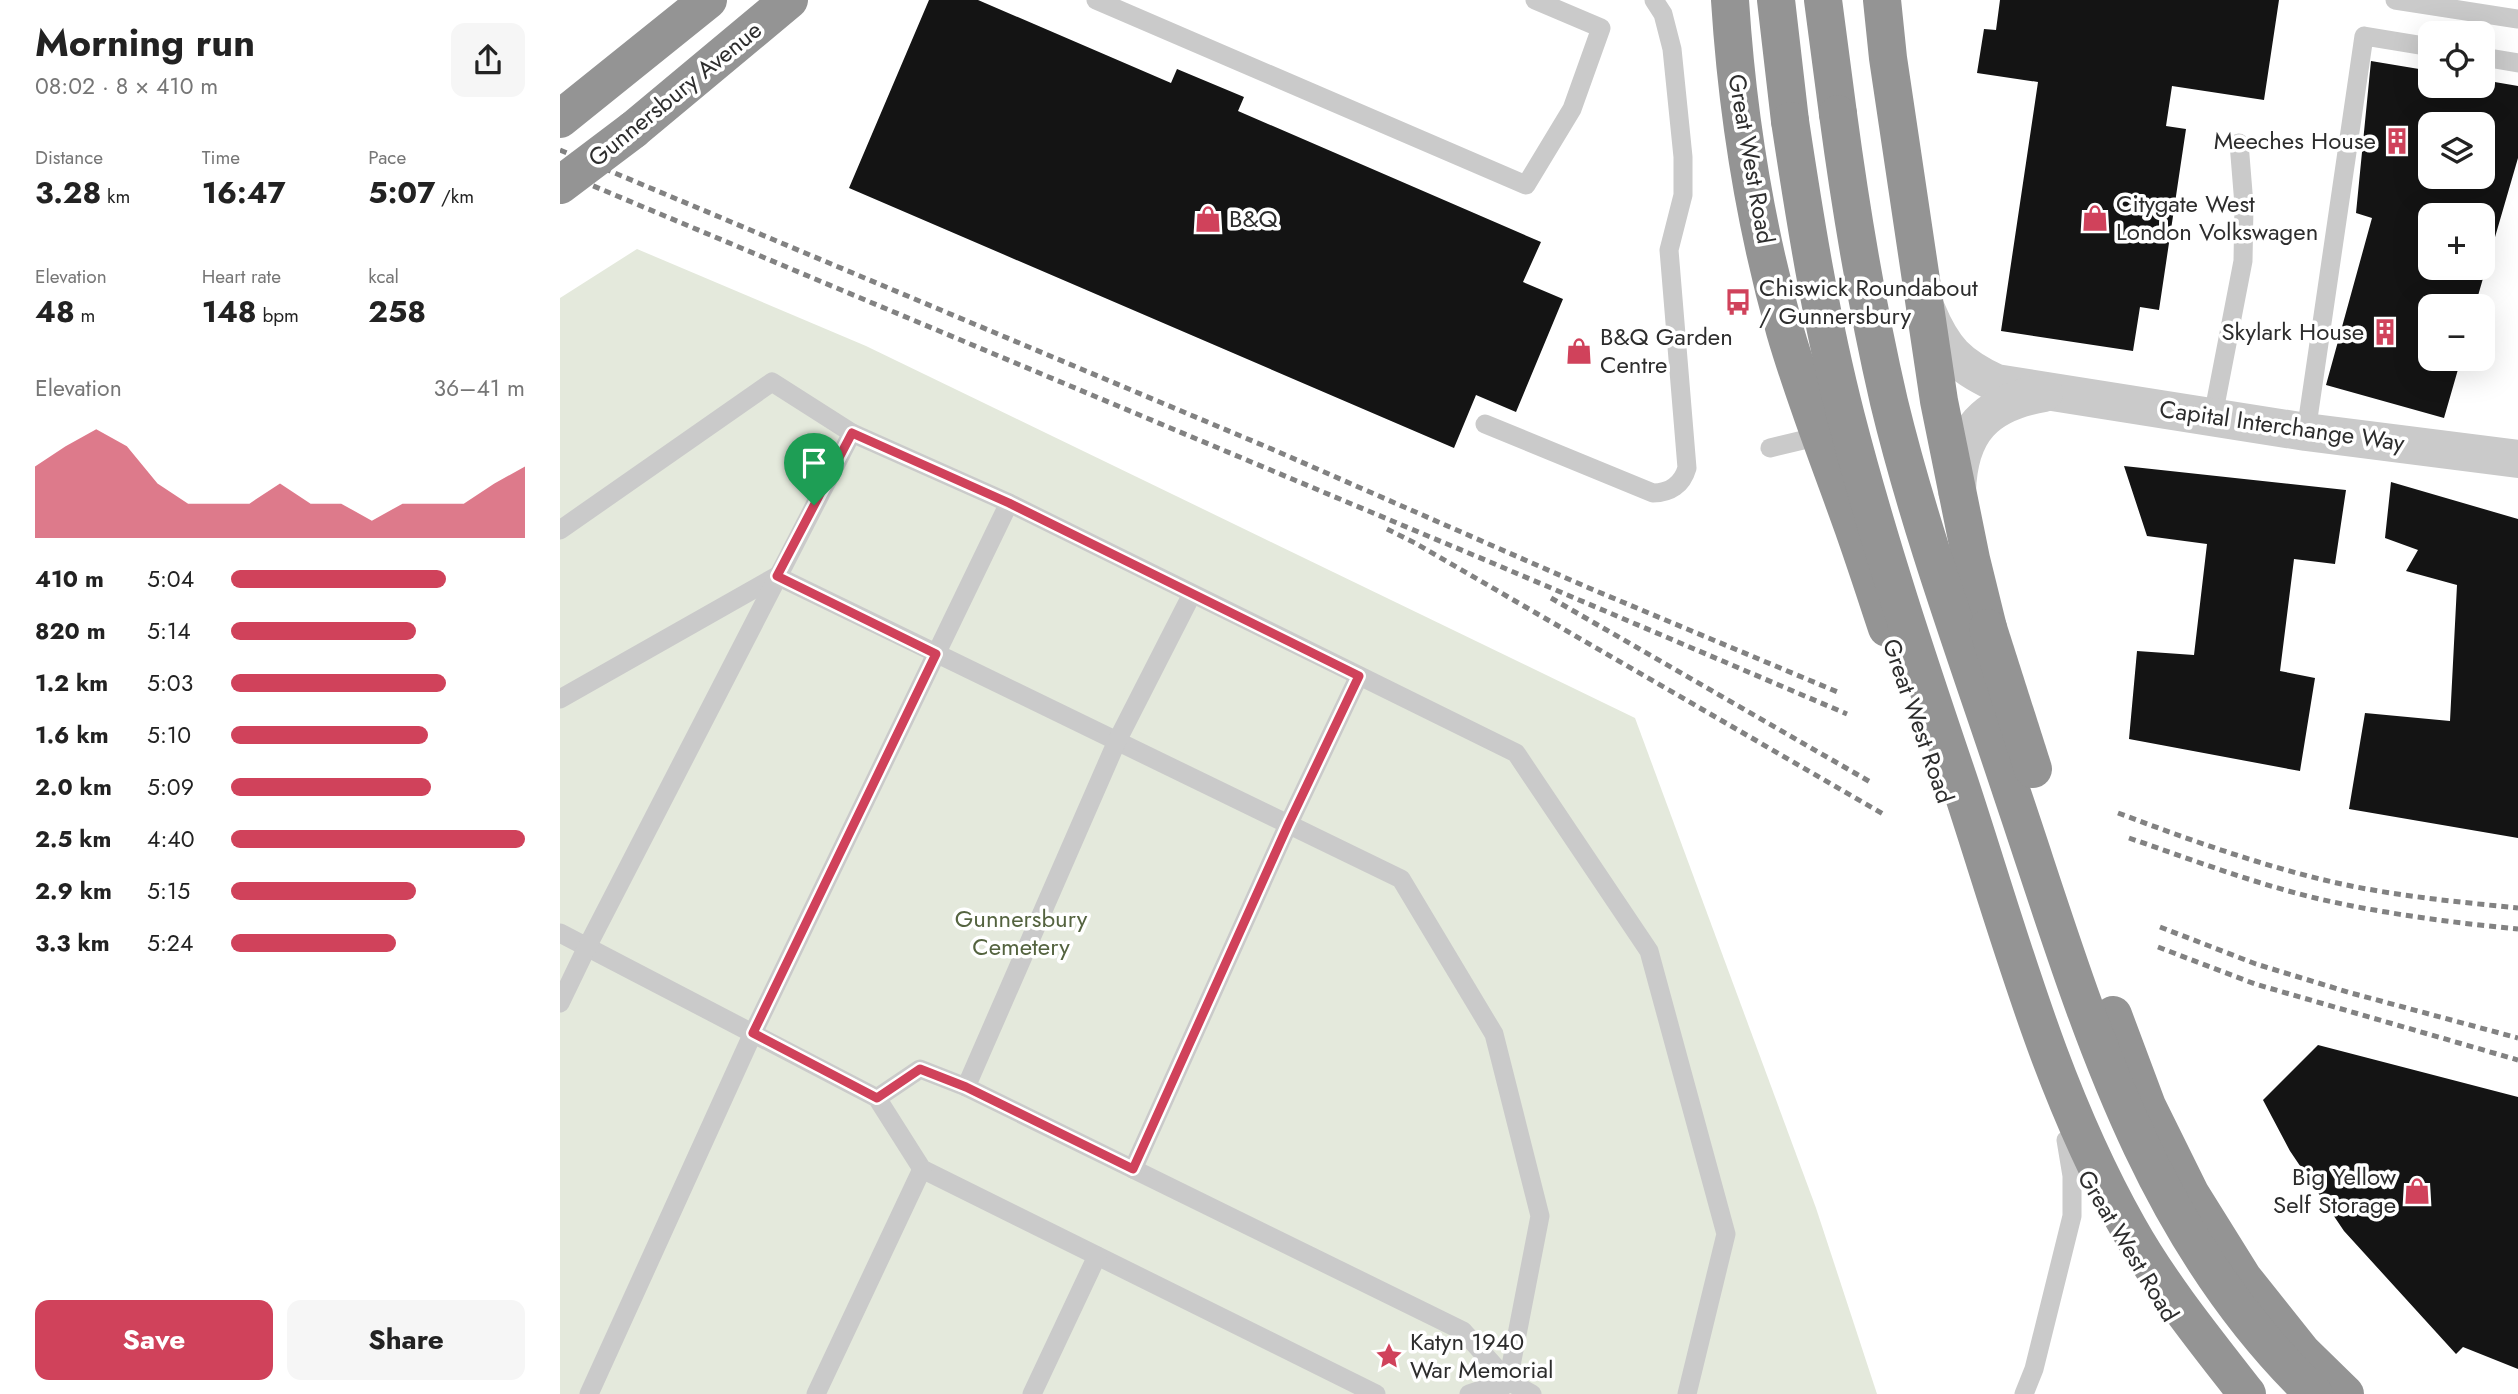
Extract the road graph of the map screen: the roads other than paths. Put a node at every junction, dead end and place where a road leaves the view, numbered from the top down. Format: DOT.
graph roads {
  1 [pos="708,0"];
  2 [pos="789,0"];
  3 [pos="1096,0"];
  4 [pos="1535,0"];
  5 [pos="1654,0"];
  6 [pos="1730,0"];
  7 [pos="1776,0"];
  8 [pos="1824,0"];
  9 [pos="1882,0"];
  10 [pos="2395,0"];
  11 [pos="2518,19"];
  12 [pos="2418,45"];
  13 [pos="2495,59"];
  14 [pos="2518,63"];
  15 [pos="568,113"];
  16 [pos="2239,144"];
  17 [pos="560,186"];
  18 [pos="1925,304"];
  19 [pos="2046,393"];
  20 [pos="2213,416"];
  21 [pos="1485,424"];
  22 [pos="2306,432"];
  23 [pos="852,433"];
  24 [pos="1820,436"];
  25 [pos="1770,448"];
  26 [pos="2518,459"];
  27 [pos="1957,494"];
  28 [pos="1009,503"];
  29 [pos="560,530"];
  30 [pos="777,576"];
  31 [pos="1192,594"];
  32 [pos="936,654"];
  33 [pos="1359,676"];
  34 [pos="560,699"];
  35 [pos="1117,741"];
  36 [pos="1288,825"];
  37 [pos="560,933"];
  38 [pos="587,947"];
  39 [pos="560,1003"];
  40 [pos="753,1033"];
  41 [pos="966,1087"];
  42 [pos="877,1098"];
  43 [pos="2066,1140"];
  44 [pos="922,1169"];
  45 [pos="1133,1169"];
  46 [pos="1097,1256"];
  47 [pos="1502,1388"];
  48 [pos="589,1394"];
  49 [pos="816,1394"];
  50 [pos="1032,1394"];
  51 [pos="1376,1394"];
  52 [pos="1469,1394"];
  53 [pos="1532,1394"];
  54 [pos="1687,1394"];
  55 [pos="2024,1394"];
  56 [pos="2232,1394"];
  57 [pos="2247,1394"];
  58 [pos="2314,1394"];
  59 [pos="2345,1394"];
  1 -- 15 [label="highway, Gunnersbury Avenue"];
  2 -- 17 [label="highway, Gunnersbury Avenue, bridge"];
  3 -- 4 [label="lane"];
  5 -- 21 [label="lane"];
  6 -- 24 [label="highway, Great West Road"];
  7 -- 57 [label="highway, bridge"];
  8 -- 58 [label="highway, bridge"];
  9 -- 18 [label="highway"];
  10 -- 11 [label="lane"];
  12 -- 22 [label="lane"];
  13 -- 14 [label="lane"];
  16 -- 20 [label="lane"];
  18 -- 19 [label="street, Capital Interchange Way"];
  18 -- 27 [label="highway"];
  19 -- 20 [label="street, Capital Interchange Way"];
  19 -- 27 [label="street, Capital Interchange Way"];
  20 -- 22 [label="street, Capital Interchange Way"];
  22 -- 26 [label="street, Capital Interchange Way"];
  23 -- 28 [label="lane"];
  23 -- 29 [label="lane"];
  23 -- 30 [label="lane"];
  24 -- 25 [label="lane"];
  24 -- 43 [label="highway, Great West Road"];
  27 -- 59 [label="highway, bridge"];
  28 -- 31 [label="lane"];
  28 -- 32 [label="lane"];
  30 -- 32 [label="lane"];
  30 -- 34 [label="lane"];
  30 -- 38 [label="lane"];
  31 -- 33 [label="lane"];
  31 -- 35 [label="lane"];
  32 -- 35 [label="lane"];
  32 -- 40 [label="lane"];
  33 -- 36 [label="lane"];
  33 -- 54 [label="lane"];
  35 -- 36 [label="lane"];
  35 -- 41 [label="lane"];
  36 -- 45 [label="lane"];
  36 -- 47 [label="lane"];
  37 -- 38 [label="lane"];
  38 -- 39 [label="lane"];
  38 -- 40 [label="lane"];
  40 -- 42 [label="lane"];
  40 -- 48 [label="lane"];
  41 -- 42 [label="lane"];
  41 -- 45 [label="lane"];
  42 -- 44 [label="lane"];
  43 -- 55 [label="lane"];
  43 -- 56 [label="highway, Great West Road"];
  44 -- 46 [label="lane"];
  44 -- 49 [label="lane"];
  45 -- 47 [label="lane"];
  46 -- 50 [label="lane"];
  46 -- 51 [label="lane"];
  47 -- 52 [label="lane"];
  47 -- 53 [label="lane"];
}
